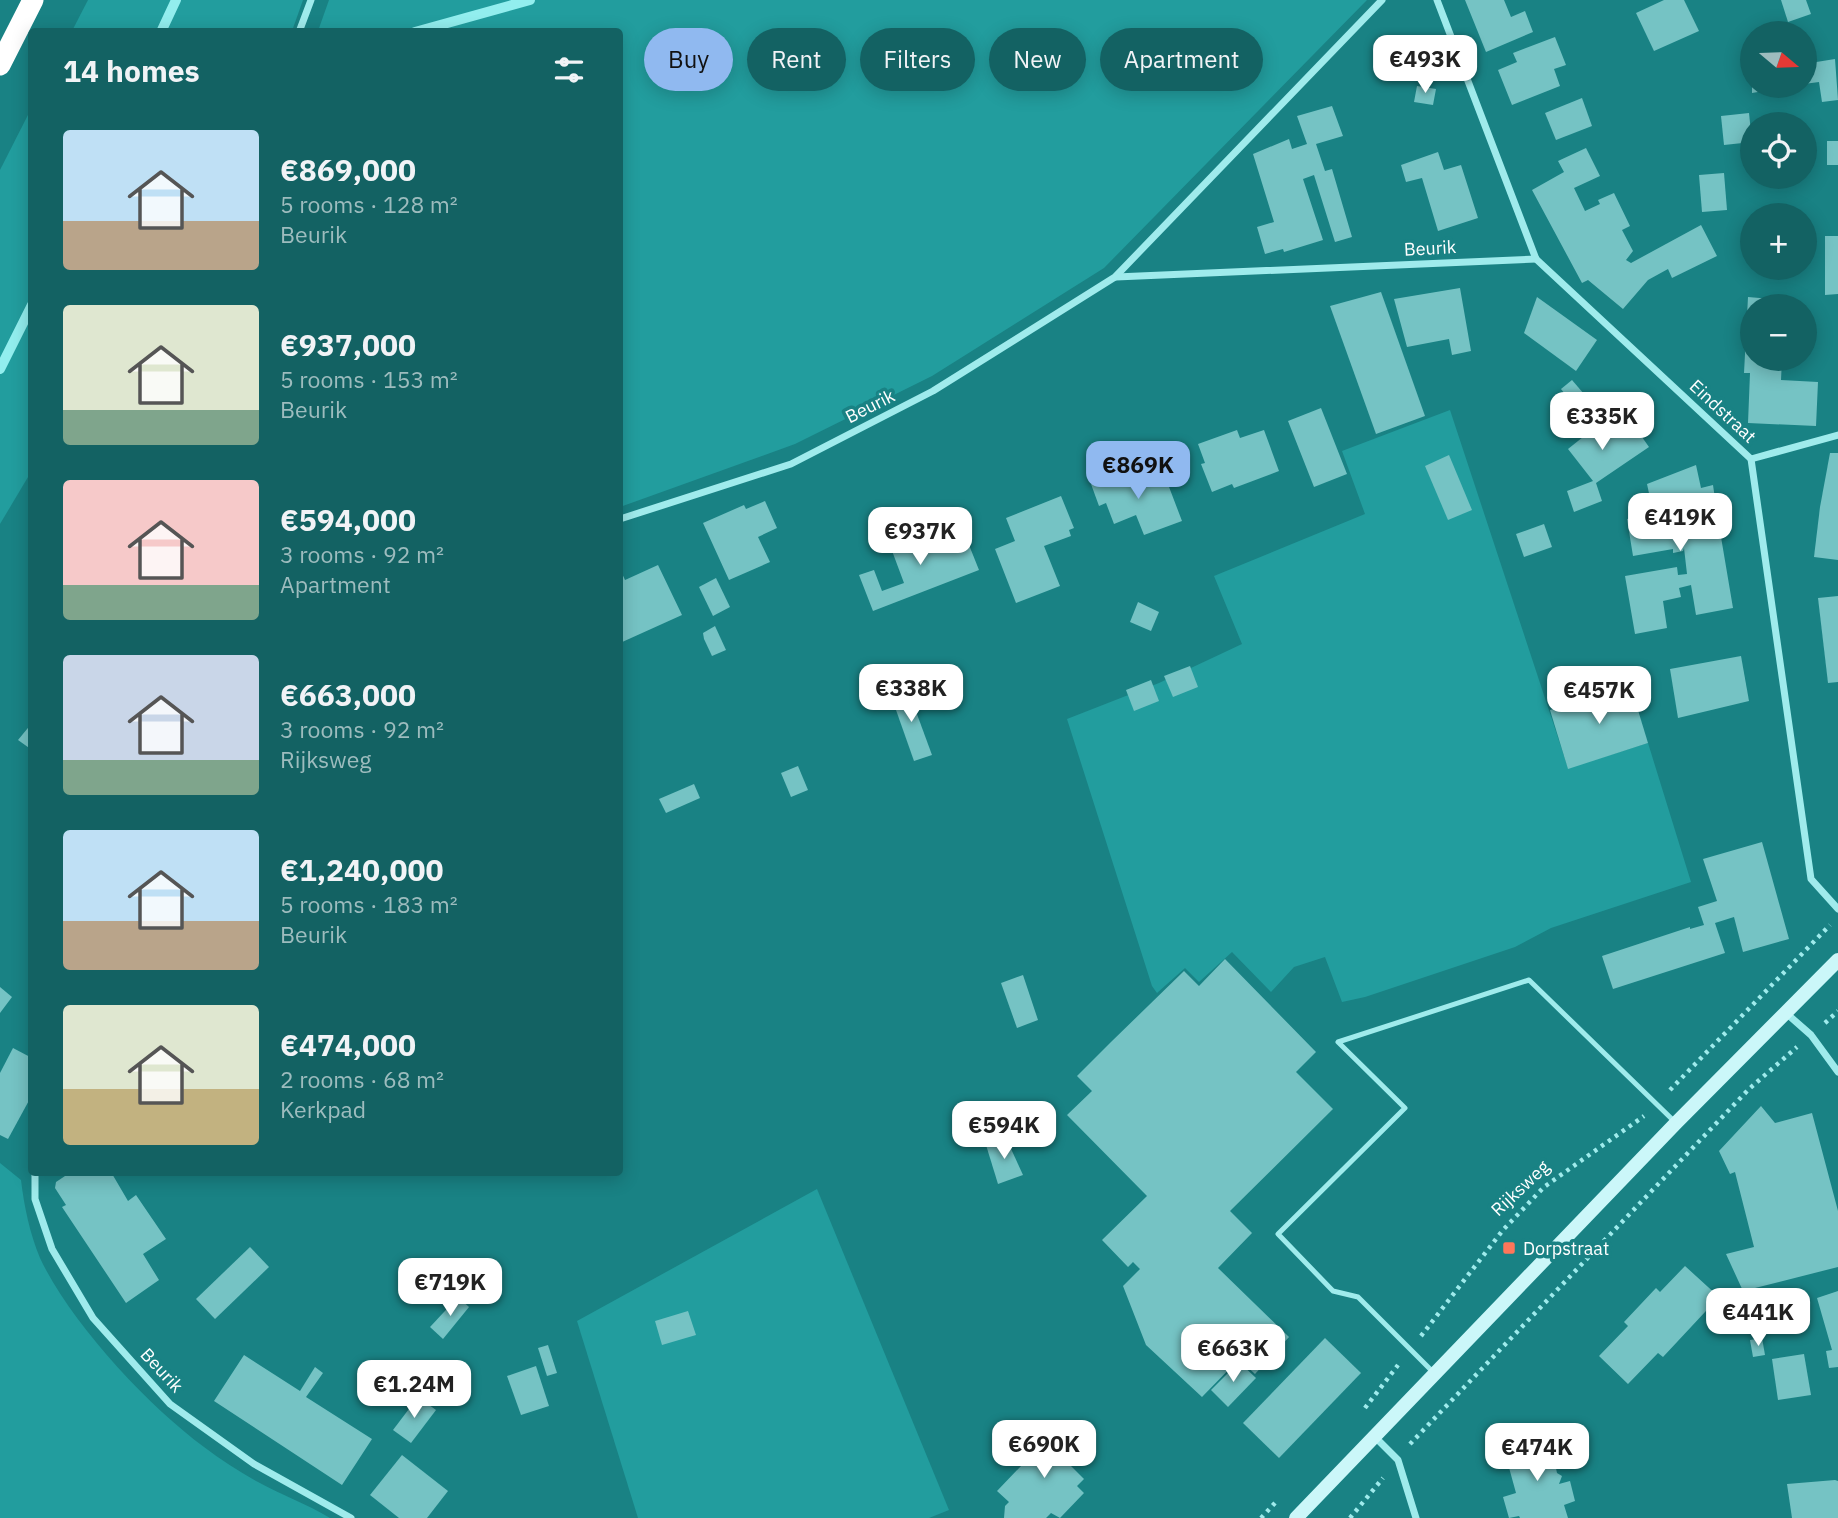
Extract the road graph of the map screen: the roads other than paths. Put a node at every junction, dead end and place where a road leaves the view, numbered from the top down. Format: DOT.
graph roads {
  1 [pos="33,0"];
  2 [pos="311,0"];
  3 [pos="1382,0"];
  4 [pos="1437,0"];
  5 [pos="300,28"];
  6 [pos="0,65"];
  7 [pos="1536,259"];
  8 [pos="1115,277"];
  9 [pos="1838,435"];
  10 [pos="1751,459"];
  11 [pos="623,519"];
  12 [pos="1838,909"];
  13 [pos="1838,960"];
  14 [pos="1784,1012"];
  15 [pos="1838,1072"];
  16 [pos="1676,1123"];
  17 [pos="35,1176"];
  18 [pos="1434,1373"];
  19 [pos="1373,1435"];
  20 [pos="351,1518"];
  21 [pos="1296,1518"];
  22 [pos="1416,1518"];
  1 -- 6 [label="highway"];
  2 -- 5 [label="street"];
  3 -- 8 [label="street, Beurik"];
  4 -- 7 [label="street, Eindstraat"];
  7 -- 8 [label="street, Beurik"];
  7 -- 10 [label="street, Eindstraat"];
  8 -- 11 [label="street, Beurik"];
  9 -- 10 [label="street"];
  10 -- 12 [label="street, Eindstraat"];
  13 -- 14 [label="main road"];
  14 -- 15 [label="street"];
  14 -- 16 [label="main road"];
  16 -- 18 [label="main road"];
  16 -- 18 [label="lane"];
  17 -- 20 [label="street, Beurik"];
  18 -- 19 [label="main road"];
  19 -- 21 [label="main road"];
  19 -- 22 [label="street"];
}
